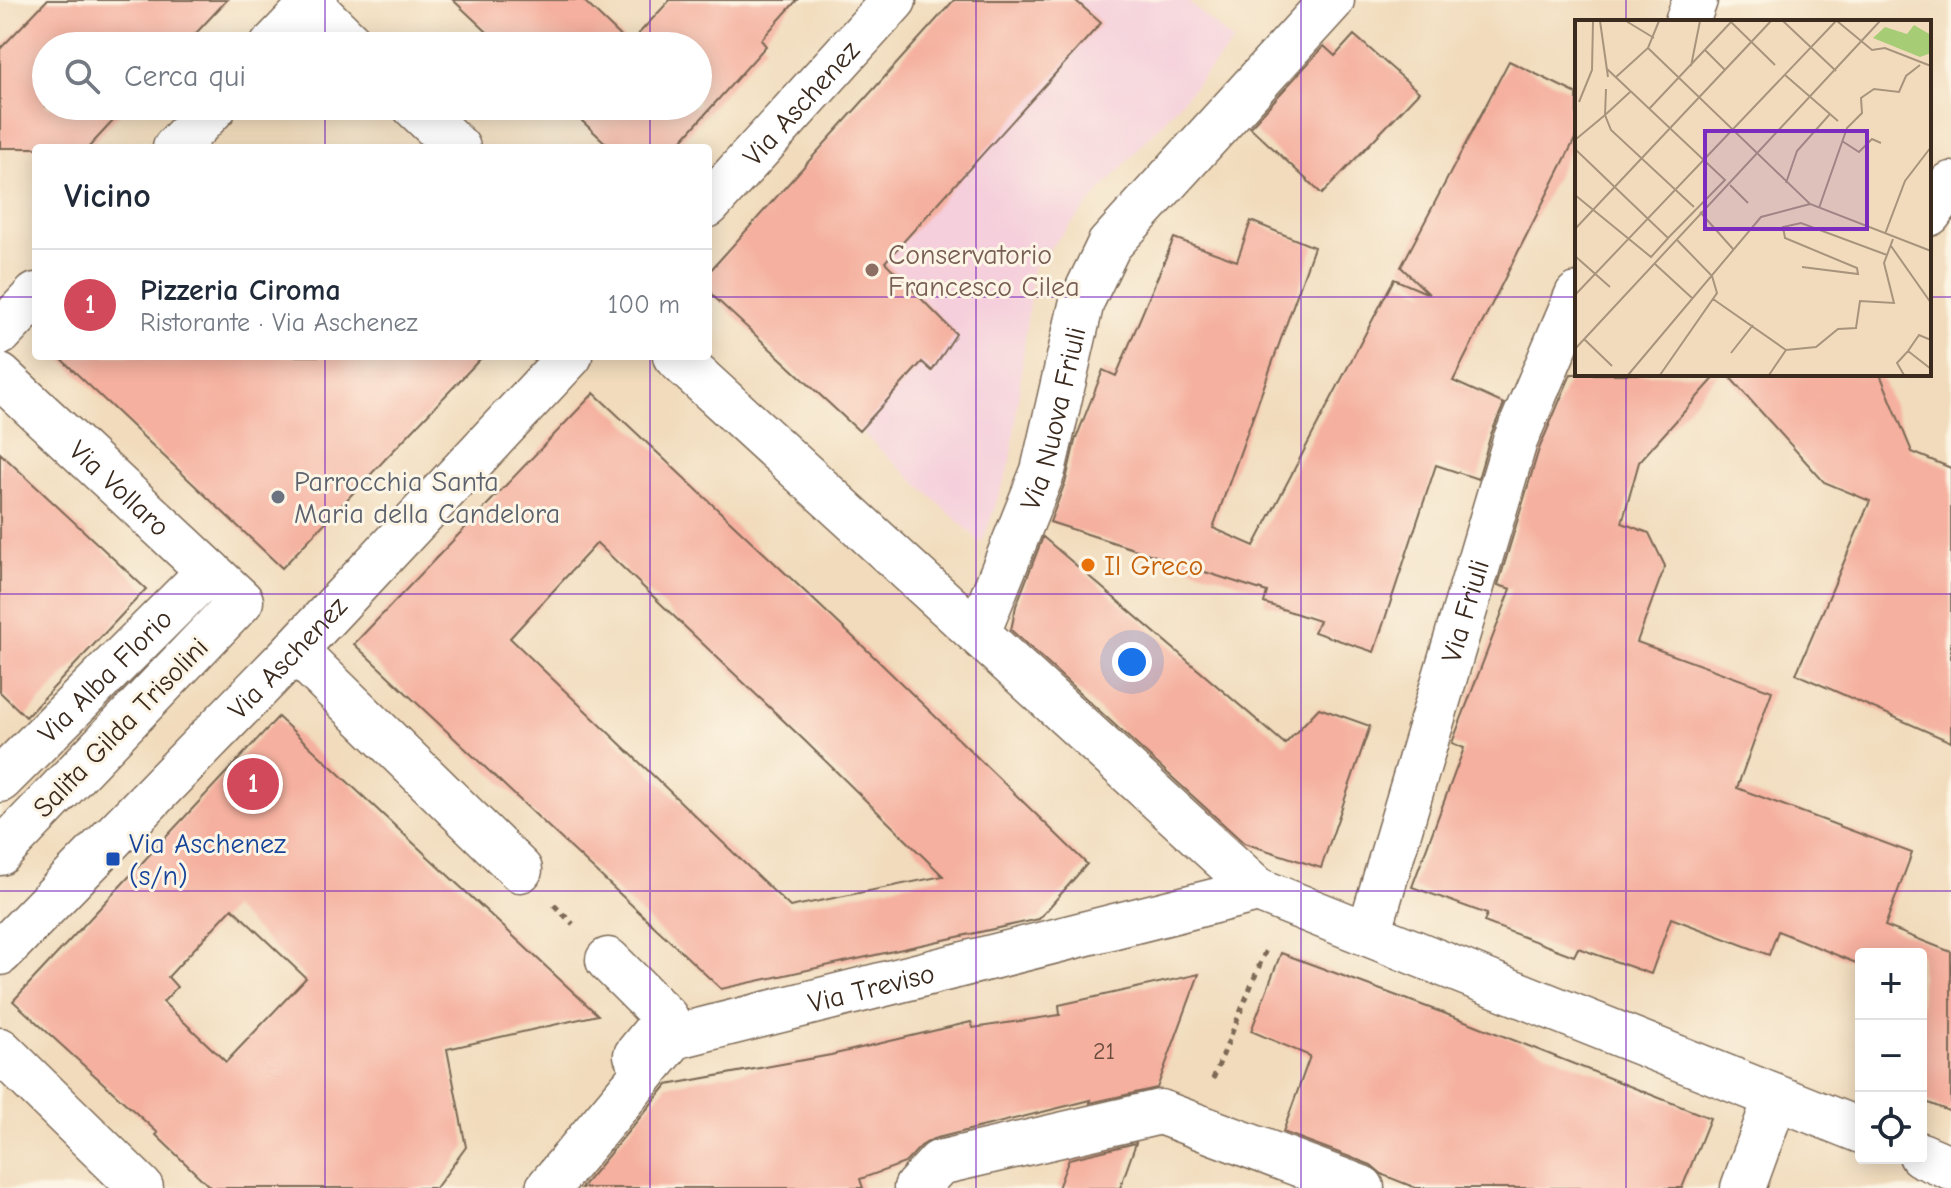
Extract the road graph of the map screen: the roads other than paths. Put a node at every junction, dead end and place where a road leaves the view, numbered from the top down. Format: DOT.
graph roads {
  1 [pos="894,0"];
  2 [pos="1332,0"];
  3 [pos="1695,0"];
  4 [pos="311,2"];
  5 [pos="1688,20"];
  6 [pos="284,32"];
  7 [pos="340,32"];
  8 [pos="202,120"];
  9 [pos="429,120"];
  10 [pos="179,144"];
  11 [pos="454,144"];
  12 [pos="1951,184"];
  13 [pos="712,201"];
  14 [pos="1931,211"];
  15 [pos="32,299"];
  16 [pos="1575,300"];
  17 [pos="0,333"];
  18 [pos="566,360"];
  19 [pos="679,360"];
  20 [pos="0,376"];
  21 [pos="209,571"];
  22 [pos="241,601"];
  23 [pos="978,633"];
  24 [pos="295,650"];
  25 [pos="0,780"];
  26 [pos="0,853"];
  27 [pos="520,870"];
  28 [pos="1272,896"];
  29 [pos="1369,933"];
  30 [pos="0,953"];
  31 [pos="608,960"];
  32 [pos="0,1050"];
  33 [pos="1776,1097"];
  34 [pos="1855,1129"];
  35 [pos="1927,1158"];
  36 [pos="1951,1168"];
  37 [pos="141,1188"];
  38 [pos="524,1188"];
  39 [pos="548,1188"];
  40 [pos="916,1188"];
  41 [pos="1362,1188"];
  42 [pos="1743,1188"];
  1 -- 13 [label="street, Via Aschenez"];
  2 -- 23 [label="street, Via Nuova Friuli"];
  3 -- 5 [label="street"];
  4 -- 6 [label="street"];
  4 -- 7 [label="street"];
  8 -- 10 [label="street"];
  9 -- 11 [label="street"];
  12 -- 14 [label="street"];
  15 -- 17 [label="street"];
  16 -- 29 [label="street, Via Friuli"];
  18 -- 24 [label="street, Via Aschenez"];
  19 -- 23 [label="street"];
  20 -- 21 [label="street, Via Vollaro"];
  21 -- 22 [label="street, Via Vollaro"];
  21 -- 25 [label="street, Via Alba Florio"];
  22 -- 26 [label="street, Salita Gilda Trisolini"];
  23 -- 28 [label="street"];
  24 -- 27 [label="street"];
  24 -- 30 [label="street, Via Aschenez"];
  28 -- 29 [label="street"];
  28 -- 39 [label="street, Via Treviso"];
  29 -- 33 [label="street"];
  31 -- 38 [label="street"];
  32 -- 37 [label="street"];
  33 -- 34 [label="street"];
  33 -- 42 [label="street"];
  35 -- 36 [label="street"];
  40 -- 41 [label="street"];
}
